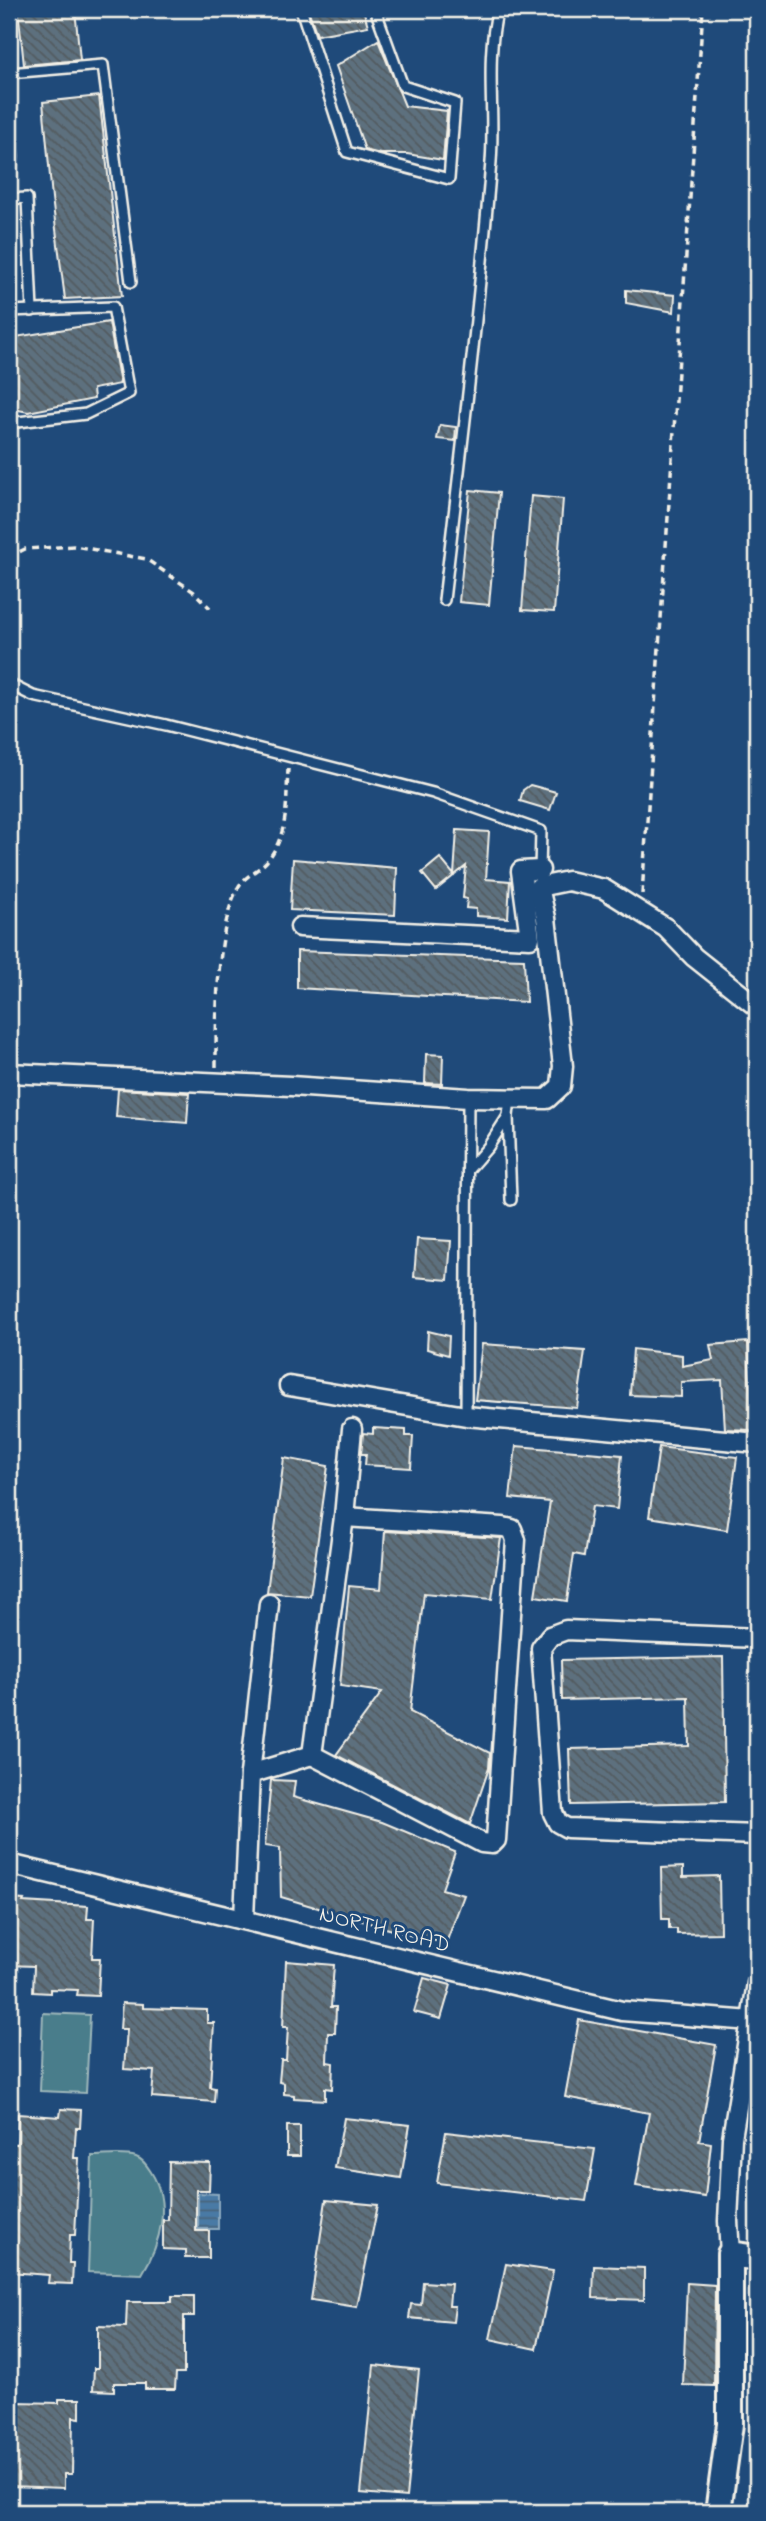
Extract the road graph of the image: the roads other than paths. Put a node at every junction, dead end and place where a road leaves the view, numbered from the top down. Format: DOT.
graph roads {
  1 [pos="301,9"];
  2 [pos="375,9"];
  3 [pos="498,9"];
  4 [pos="9,73"];
  5 [pos="9,123"];
  6 [pos="9,183"];
  7 [pos="9,199"];
  8 [pos="131,282"];
  9 [pos="9,311"];
  10 [pos="32,311"];
  11 [pos="9,422"];
  12 [pos="444,600"];
  13 [pos="9,684"];
  14 [pos="539,878"];
  15 [pos="300,927"];
  16 [pos="757,1007"];
  17 [pos="9,1073"];
  18 [pos="468,1098"];
  19 [pos="509,1107"];
  20 [pos="468,1170"];
  21 [pos="511,1200"];
  22 [pos="289,1386"];
  23 [pos="466,1416"];
  24 [pos="352,1429"];
  25 [pos="757,1443"];
  26 [pos="344,1517"];
  27 [pos="269,1604"];
  28 [pos="757,1638"];
  29 [pos="312,1755"];
  30 [pos="250,1774"];
  31 [pos="757,1835"];
  32 [pos="9,1864"];
  33 [pos="244,1919"];
  34 [pos="757,1983"];
  35 [pos="752,2021"];
  36 [pos="730,2254"];
  37 [pos="757,2258"];
  38 [pos="718,2512"];
  1 -- 2 [label="lane"];
  3 -- 12 [label="lane"];
  4 -- 8 [label="lane"];
  5 -- 6 [label="lane"];
  7 -- 10 [label="lane"];
  9 -- 10 [label="lane"];
  10 -- 11 [label="lane"];
  13 -- 14 [label="lane"];
  14 -- 15 [label="street"];
  14 -- 16 [label="street"];
  14 -- 19 [label="street"];
  17 -- 18 [label="street"];
  18 -- 19 [label="street"];
  18 -- 20 [label="lane"];
  19 -- 20 [label="lane"];
  19 -- 21 [label="lane"];
  20 -- 23 [label="lane"];
  22 -- 23 [label="street"];
  23 -- 25 [label="street"];
  24 -- 26 [label="street"];
  26 -- 29 [label="street"];
  26 -- 29 [label="street"];
  27 -- 30 [label="street"];
  28 -- 31 [label="street"];
  29 -- 30 [label="street"];
  30 -- 33 [label="street"];
  32 -- 33 [label="street, NORTH ROAD"];
  33 -- 35 [label="street, NORTH ROAD"];
  34 -- 35 [label="street"];
  35 -- 36 [label="street"];
  36 -- 37 [label="street"];
  36 -- 38 [label="street"];
}
